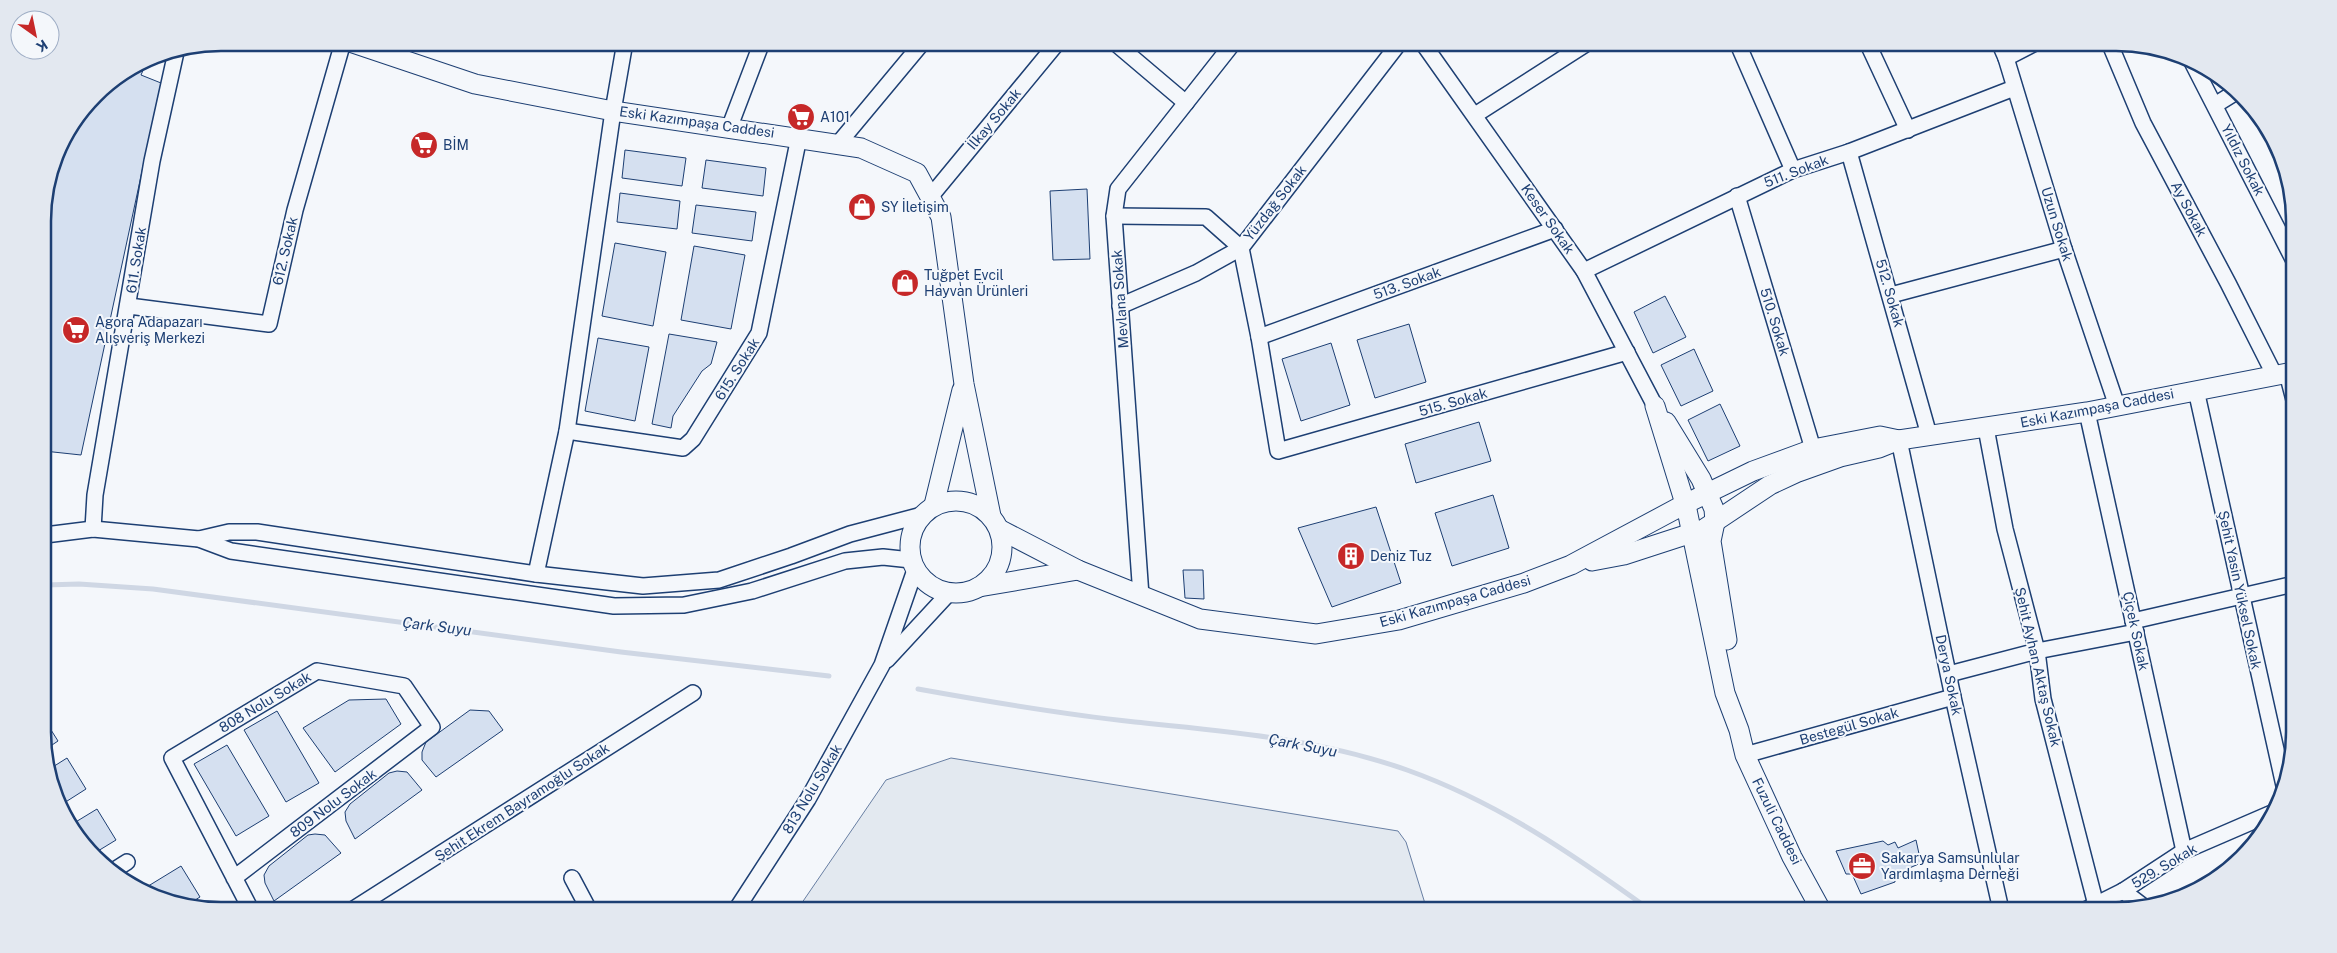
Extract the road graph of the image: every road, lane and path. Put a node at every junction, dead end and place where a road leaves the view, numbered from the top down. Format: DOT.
graph roads {
  1 [pos="340,51"];
  2 [pos="377,51"];
  3 [pos="623,51"];
  4 [pos="759,51"];
  5 [pos="916,51"];
  6 [pos="1051,51"];
  7 [pos="1125,51"];
  8 [pos="1227,51"];
  9 [pos="1393,51"];
  10 [pos="1428,51"];
  11 [pos="1575,51"];
  12 [pos="1741,51"];
  13 [pos="1871,51"];
  14 [pos="2003,51"];
  15 [pos="2020,51"];
  16 [pos="2113,51"];
  17 [pos="175,58"];
  18 [pos="2006,58"];
  19 [pos="2198,73"];
  20 [pos="2014,88"];
  21 [pos="2230,95"];
  22 [pos="1186,103"];
  23 [pos="2215,105"];
  24 [pos="613,110"];
  25 [pos="1474,115"];
  26 [pos="730,126"];
  27 [pos="1908,130"];
  28 [pos="799,137"];
  29 [pos="838,144"];
  30 [pos="1849,152"];
  31 [pos="1793,170"];
  32 [pos="931,196"];
  33 [pos="1738,196"];
  34 [pos="1114,216"];
  35 [pos="1556,229"];
  36 [pos="2286,245"];
  37 [pos="1240,248"];
  38 [pos="2064,249"];
  39 [pos="1584,271"];
  40 [pos="1891,295"];
  41 [pos="129,306"];
  42 [pos="1120,306"];
  43 [pos="1259,337"];
  44 [pos="1627,352"];
  45 [pos="2285,373"];
  46 [pos="964,384"];
  47 [pos="2196,390"];
  48 [pos="1655,406"];
  49 [pos="2117,406"];
  50 [pos="2087,412"];
  51 [pos="1986,428"];
  52 [pos="567,431"];
  53 [pos="1929,435"];
  54 [pos="1899,440"];
  55 [pos="1813,449"];
  56 [pos="1278,451"];
  57 [pos="1708,493"];
  58 [pos="1685,504"];
  59 [pos="928,510"];
  60 [pos="995,522"];
  61 [pos="1715,522"];
  62 [pos="93,529"];
  63 [pos="1691,533"];
  64 [pos="51,534"];
  65 [pos="199,539"];
  66 [pos="913,565"];
  67 [pos="1571,565"];
  68 [pos="1078,570"];
  69 [pos="536,574"];
  70 [pos="2286,586"];
  71 [pos="976,588"];
  72 [pos="950,592"];
  73 [pos="1141,596"];
  74 [pos="2241,597"];
  75 [pos="2134,626"];
  76 [pos="2036,651"];
  77 [pos="882,665"];
  78 [pos="1949,674"];
  79 [pos="693,693"];
  80 [pos="1953,697"];
  81 [pos="432,727"];
  82 [pos="1739,730"];
  83 [pos="1745,755"];
  84 [pos="2281,772"];
  85 [pos="2262,817"];
  86 [pos="2184,851"];
  87 [pos="234,878"];
  88 [pos="572,878"];
  89 [pos="2123,891"];
  90 [pos="2135,900"];
  91 [pos="1816,901"];
  92 [pos="1999,901"];
  93 [pos="2090,901"];
  94 [pos="2103,901"];
  95 [pos="247,902"];
  96 [pos="365,902"];
  97 [pos="584,902"];
  98 [pos="741,902"];
  1 -- 41 [label="street, 612. Sokak"];
  2 -- 24 [label="street, Eski Kazımpaşa Caddesi"];
  3 -- 24 [label="street"];
  4 -- 26 [label="street"];
  5 -- 29 [label="street"];
  6 -- 32 [label="street, İlkay Sokak"];
  7 -- 22 [label="street"];
  8 -- 22 [label="street, Mevlana Sokak"];
  9 -- 37 [label="street, Yüzdağ Sokak"];
  10 -- 25 [label="street, Keser Sokak"];
  11 -- 25 [label="street"];
  12 -- 31 [label="street"];
  13 -- 27 [label="street"];
  14 -- 18 [label="street, Uzun Sokak"];
  15 -- 18 [label="street"];
  16 -- 45 [label="street, Ay Sokak"];
  17 -- 41 [label="street, 611. Sokak"];
  18 -- 20 [label="street, Uzun Sokak"];
  19 -- 23 [label="street, Yıldız Sokak"];
  20 -- 27 [label="street, 511. Sokak"];
  20 -- 38 [label="street, Uzun Sokak"];
  21 -- 23 [label="street"];
  22 -- 34 [label="street, Mevlana Sokak"];
  23 -- 36 [label="street, Yıldız Sokak"];
  24 -- 26 [label="street, Eski Kazımpaşa Caddesi"];
  24 -- 52 [label="street"];
  25 -- 35 [label="street, Keser Sokak"];
  26 -- 28 [label="street, Eski Kazımpaşa Caddesi"];
  27 -- 30 [label="street, 511. Sokak"];
  28 -- 29 [label="street, Eski Kazımpaşa Caddesi"];
  28 -- 52 [label="street, 615. Sokak"];
  29 -- 32 [label="street, Eski Kazımpaşa Caddesi"];
  30 -- 31 [label="street, 511. Sokak"];
  30 -- 40 [label="street, 512. Sokak"];
  31 -- 33 [label="street, 511. Sokak"];
  32 -- 46 [label="street, Eski Kazımpaşa Caddesi"];
  33 -- 39 [label="street, 511. Sokak"];
  33 -- 55 [label="street, 510. Sokak"];
  34 -- 37 [label="street"];
  34 -- 42 [label="street, Mevlana Sokak"];
  35 -- 39 [label="street, Keser Sokak"];
  35 -- 43 [label="street, 513. Sokak"];
  37 -- 42 [label="street"];
  37 -- 43 [label="street, Yüzdağ Sokak"];
  38 -- 40 [label="street"];
  38 -- 49 [label="street, Uzun Sokak"];
  39 -- 44 [label="street, Keser Sokak"];
  40 -- 53 [label="street, 512. Sokak"];
  41 -- 62 [label="street, 611. Sokak"];
  42 -- 73 [label="street, Mevlana Sokak"];
  43 -- 56 [label="street, Yüzdağ Sokak"];
  44 -- 48 [label="street, Keser Sokak"];
  44 -- 56 [label="street, 515. Sokak"];
  45 -- 47 [label="street, Eski Kazımpaşa Caddesi"];
  46 -- 59 [label="street, Eski Kazımpaşa Caddesi"];
  46 -- 60 [label="street, Eski Kazımpaşa Caddesi"];
  47 -- 49 [label="street, Eski Kazımpaşa Caddesi"];
  47 -- 74 [label="street, Şehit Yasin Yüksel Sokak"];
  48 -- 57 [label="street"];
  48 -- 58 [label="street"];
  49 -- 50 [label="street, Eski Kazımpaşa Caddesi"];
  50 -- 51 [label="street, Eski Kazımpaşa Caddesi"];
  50 -- 75 [label="street, Çiçek Sokak"];
  51 -- 53 [label="street, Eski Kazımpaşa Caddesi"];
  51 -- 76 [label="street, Şehit Ayhan Aktaş Sokak"];
  52 -- 69 [label="street"];
  53 -- 54 [label="street, Eski Kazımpaşa Caddesi"];
  54 -- 55 [label="street, Eski Kazımpaşa Caddesi"];
  54 -- 61 [label="street, Eski Kazımpaşa Caddesi"];
  54 -- 78 [label="street, Derya Sokak"];
  55 -- 57 [label="street, Eski Kazımpaşa Caddesi"];
  57 -- 58 [label="street, Eski Kazımpaşa Caddesi"];
  57 -- 61 [label="street"];
  58 -- 63 [label="street"];
  58 -- 67 [label="street, Eski Kazımpaşa Caddesi"];
  59 -- 60 [label="street"];
  59 -- 66 [label="street"];
  59 -- 69 [label="street"];
  60 -- 68 [label="street, Eski Kazımpaşa Caddesi"];
  60 -- 71 [label="street"];
  61 -- 63 [label="street, Eski Kazımpaşa Caddesi"];
  61 -- 82 [label="street"];
  62 -- 64 [label="street"];
  62 -- 65 [label="street"];
  63 -- 67 [label="street, Eski Kazımpaşa Caddesi"];
  63 -- 82 [label="street"];
  65 -- 66 [label="street"];
  65 -- 69 [label="street"];
  66 -- 72 [label="street"];
  66 -- 77 [label="street"];
  67 -- 73 [label="street, Eski Kazımpaşa Caddesi"];
  68 -- 71 [label="street"];
  68 -- 73 [label="street, Eski Kazımpaşa Caddesi"];
  70 -- 74 [label="street"];
  71 -- 72 [label="street"];
  72 -- 77 [label="street"];
  74 -- 75 [label="street"];
  74 -- 84 [label="street, Şehit Yasin Yüksel Sokak"];
  75 -- 76 [label="street"];
  75 -- 86 [label="street, Çiçek Sokak"];
  76 -- 78 [label="street"];
  76 -- 93 [label="street, Şehit Ayhan Aktaş Sokak"];
  77 -- 98 [label="street, 813 Nolu Sokak"];
  78 -- 80 [label="street, Derya Sokak"];
  79 -- 96 [label="street, Şehit Ekrem Bayramoğlu Sokak"];
  80 -- 83 [label="street, Bestegül Sokak"];
  80 -- 92 [label="street, Derya Sokak"];
  81 -- 87 [label="street, 809 Nolu Sokak"];
  81 -- 87 [label="street, 808 Nolu Sokak"];
  82 -- 83 [label="street, Fuzuli Caddesi"];
  83 -- 91 [label="street, Fuzuli Caddesi"];
  85 -- 86 [label="street, 529. Sokak"];
  86 -- 89 [label="street, 529. Sokak"];
  87 -- 95 [label="street"];
  88 -- 97 [label="street"];
  89 -- 90 [label="street"];
  89 -- 94 [label="street, 529. Sokak"];
}
